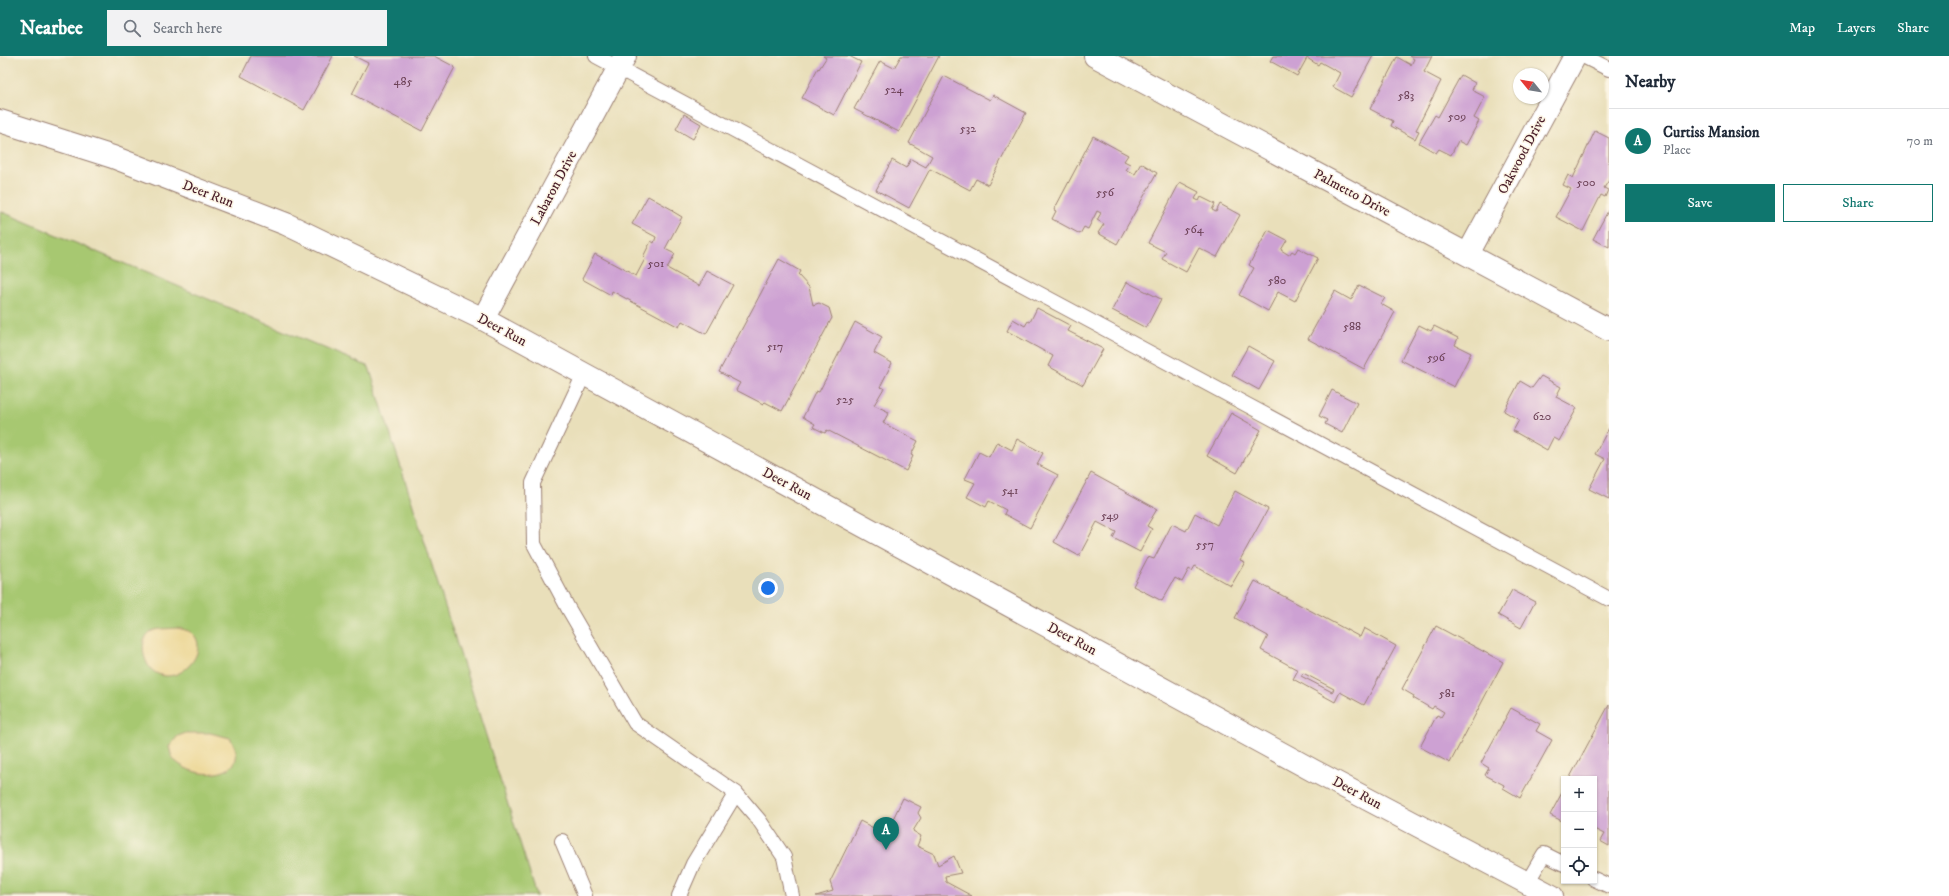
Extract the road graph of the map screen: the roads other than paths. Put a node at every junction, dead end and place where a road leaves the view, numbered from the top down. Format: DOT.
graph roads {
  1 [pos="596,56"];
  2 [pos="1096,56"];
  3 [pos="1575,56"];
  4 [pos="1582,56"];
  5 [pos="622,62"];
  6 [pos="1609,69"];
  7 [pos="0,121"];
  8 [pos="1468,254"];
  9 [pos="483,319"];
  10 [pos="1609,330"];
  11 [pos="584,374"];
  12 [pos="1609,599"];
  13 [pos="736,793"];
  14 [pos="562,841"];
  15 [pos="1561,862"];
  16 [pos="1597,880"];
  17 [pos="1527,882"];
  18 [pos="1609,886"];
  19 [pos="586,896"];
  20 [pos="679,896"];
  21 [pos="792,896"];
  22 [pos="1552,896"];
  1 -- 5 [label="lane"];
  2 -- 8 [label="street, Palmetto Drive"];
  3 -- 8 [label="street, Oakwood Drive"];
  4 -- 6 [label="lane"];
  5 -- 9 [label="street, Labaron Drive"];
  5 -- 12 [label="lane"];
  7 -- 9 [label="street, Deer Run"];
  8 -- 10 [label="street, Palmetto Drive"];
  9 -- 11 [label="street, Deer Run"];
  11 -- 13 [label="lane"];
  11 -- 17 [label="street, Deer Run"];
  13 -- 20 [label="lane"];
  13 -- 21 [label="lane"];
  14 -- 19 [label="lane"];
  15 -- 17 [label="lane"];
  16 -- 18 [label="lane"];
  17 -- 22 [label="street, Deer Run"];
}
